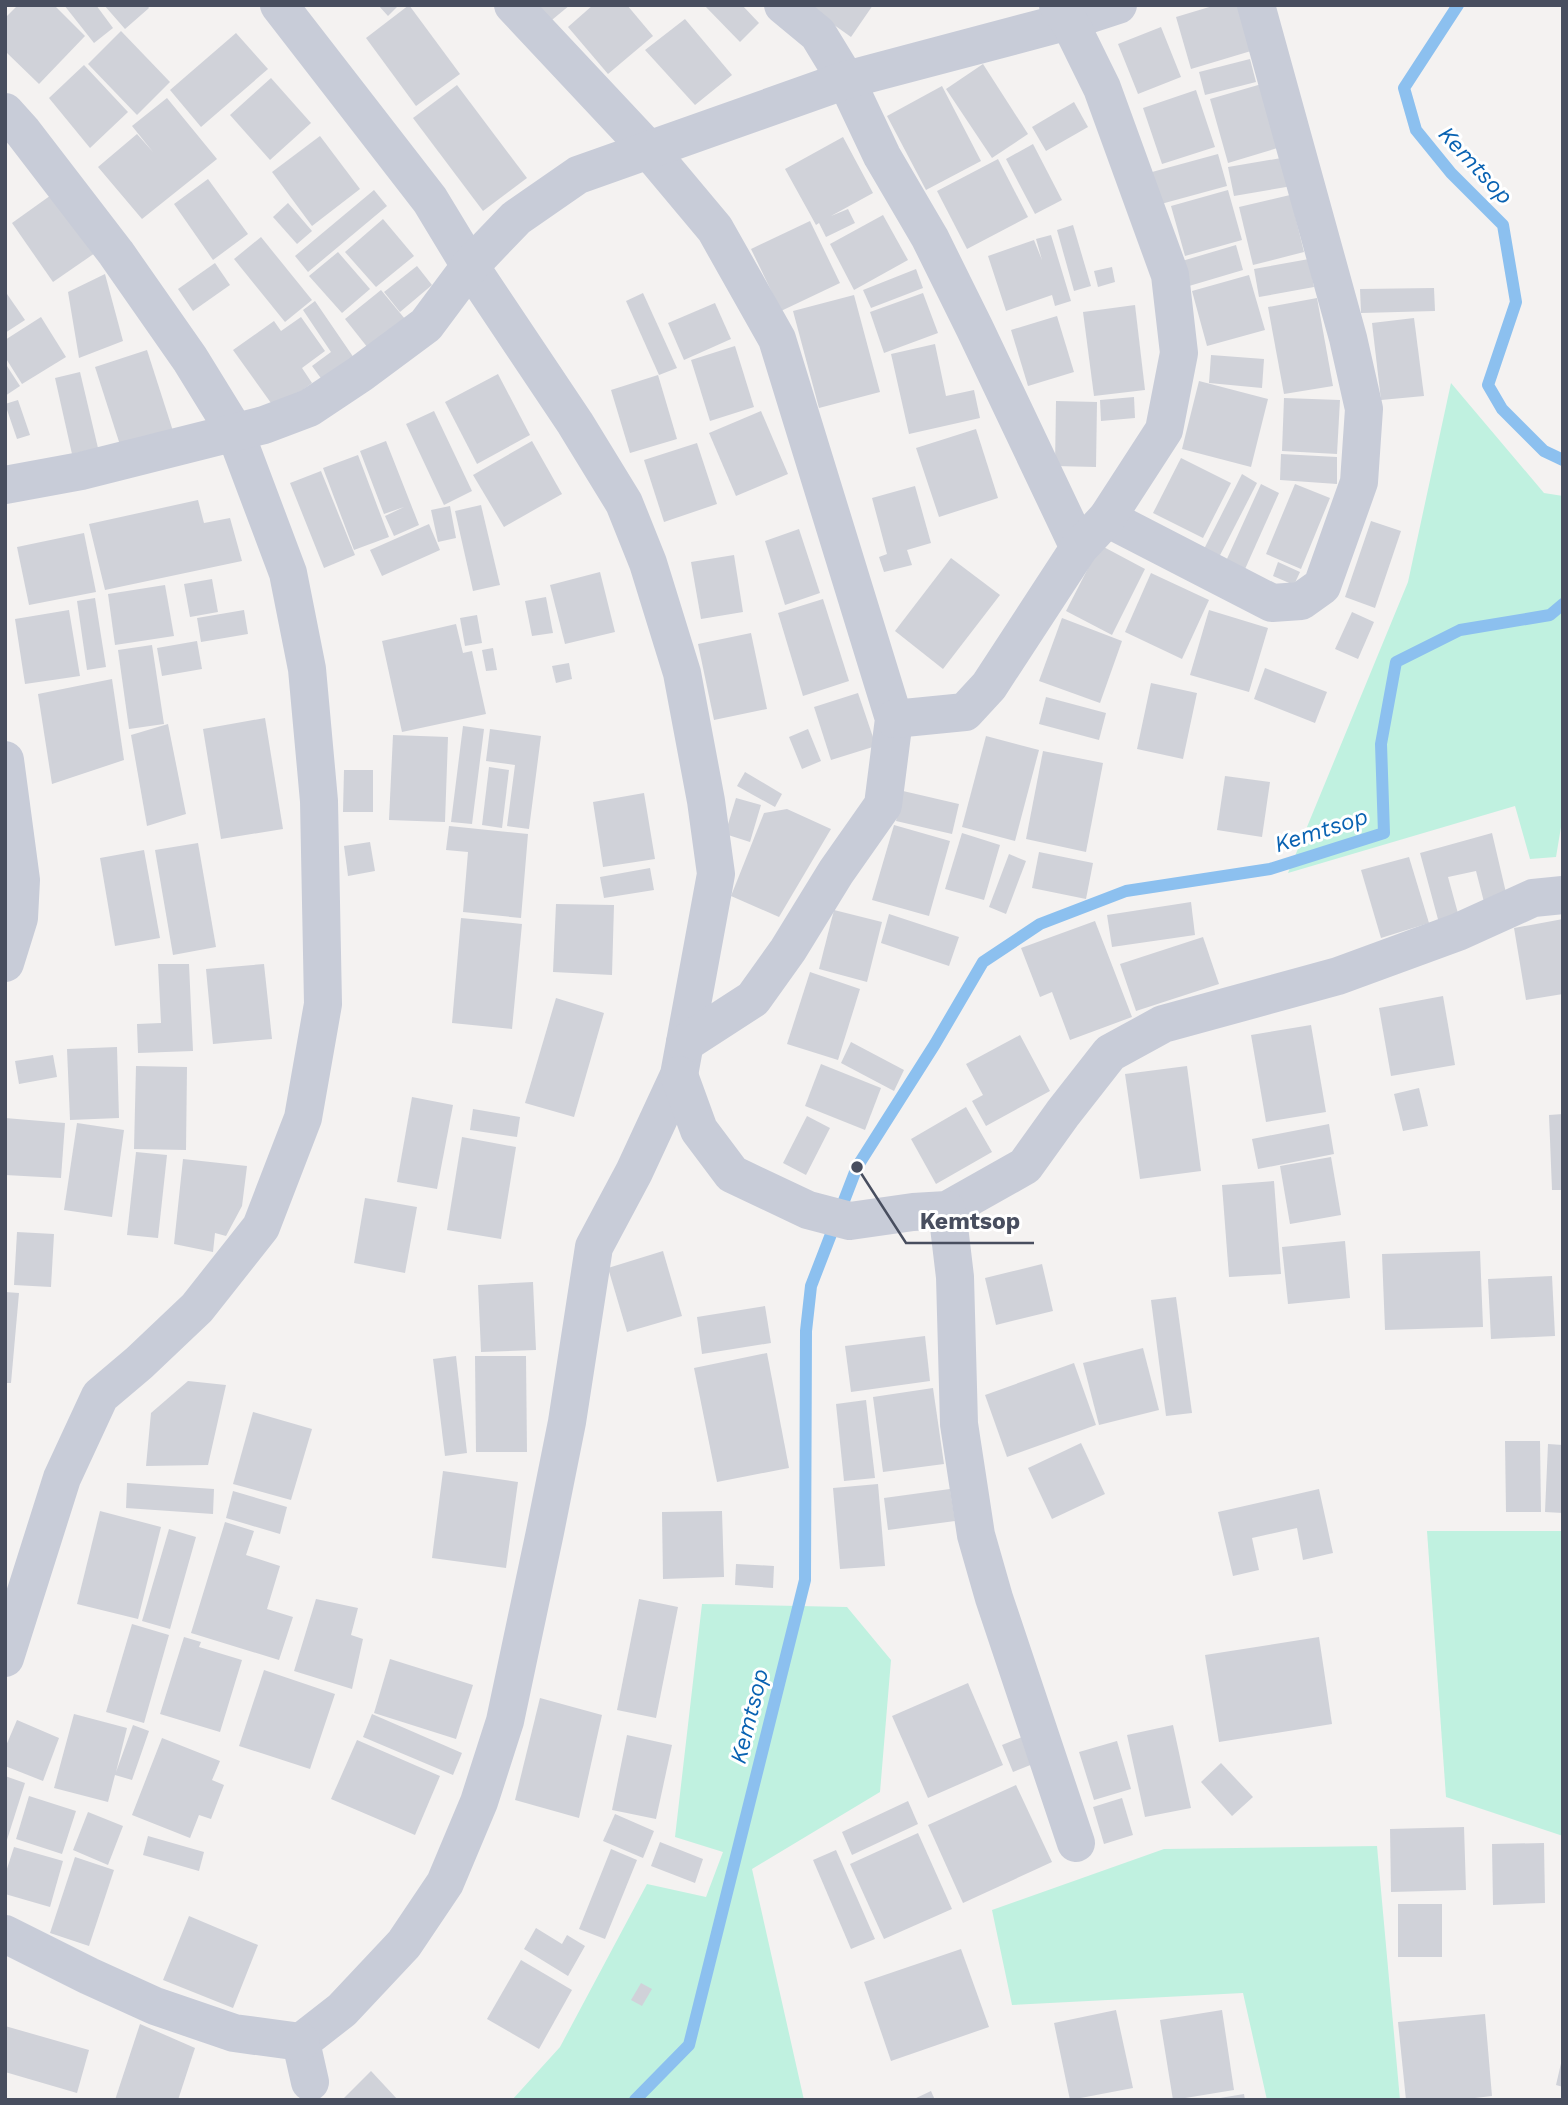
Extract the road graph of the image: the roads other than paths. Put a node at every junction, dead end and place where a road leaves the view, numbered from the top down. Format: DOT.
graph roads {
  1 [pos="279,5"];
  2 [pos="513,5"];
  3 [pos="783,5"];
  4 [pos="1118,5"];
  5 [pos="1256,5"];
  6 [pos="1064,13"];
  7 [pos="846,80"];
  8 [pos="5,112"];
  9 [pos="648,149"];
  10 [pos="470,266"];
  11 [pos="235,432"];
  12 [pos="5,485"];
  13 [pos="1107,518"];
  14 [pos="1079,548"];
  15 [pos="894,719"];
  16 [pos="5,760"];
  17 [pos="1563,895"];
  18 [pos="5,963"];
  19 [pos="682,1059"];
  20 [pos="947,1210"];
  21 [pos="5,1658"];
  22 [pos="1076,1843"];
  23 [pos="5,1934"];
  24 [pos="301,2042"];
  25 [pos="310,2082"];
  1 -- 10 [label="street"];
  2 -- 9 [label="street"];
  3 -- 7 [label="street"];
  4 -- 6 [label="street"];
  5 -- 13 [label="street"];
  6 -- 7 [label="street"];
  6 -- 13 [label="street"];
  7 -- 9 [label="street"];
  7 -- 14 [label="street"];
  8 -- 11 [label="street"];
  9 -- 10 [label="street"];
  9 -- 15 [label="street"];
  10 -- 11 [label="street"];
  10 -- 19 [label="street"];
  11 -- 12 [label="street"];
  11 -- 21 [label="street"];
  13 -- 14 [label="street"];
  14 -- 15 [label="street"];
  15 -- 19 [label="street"];
  16 -- 18 [label="street"];
  17 -- 20 [label="street"];
  19 -- 20 [label="street"];
  19 -- 24 [label="street"];
  20 -- 22 [label="street"];
  23 -- 24 [label="street"];
  24 -- 25 [label="street"];
}
